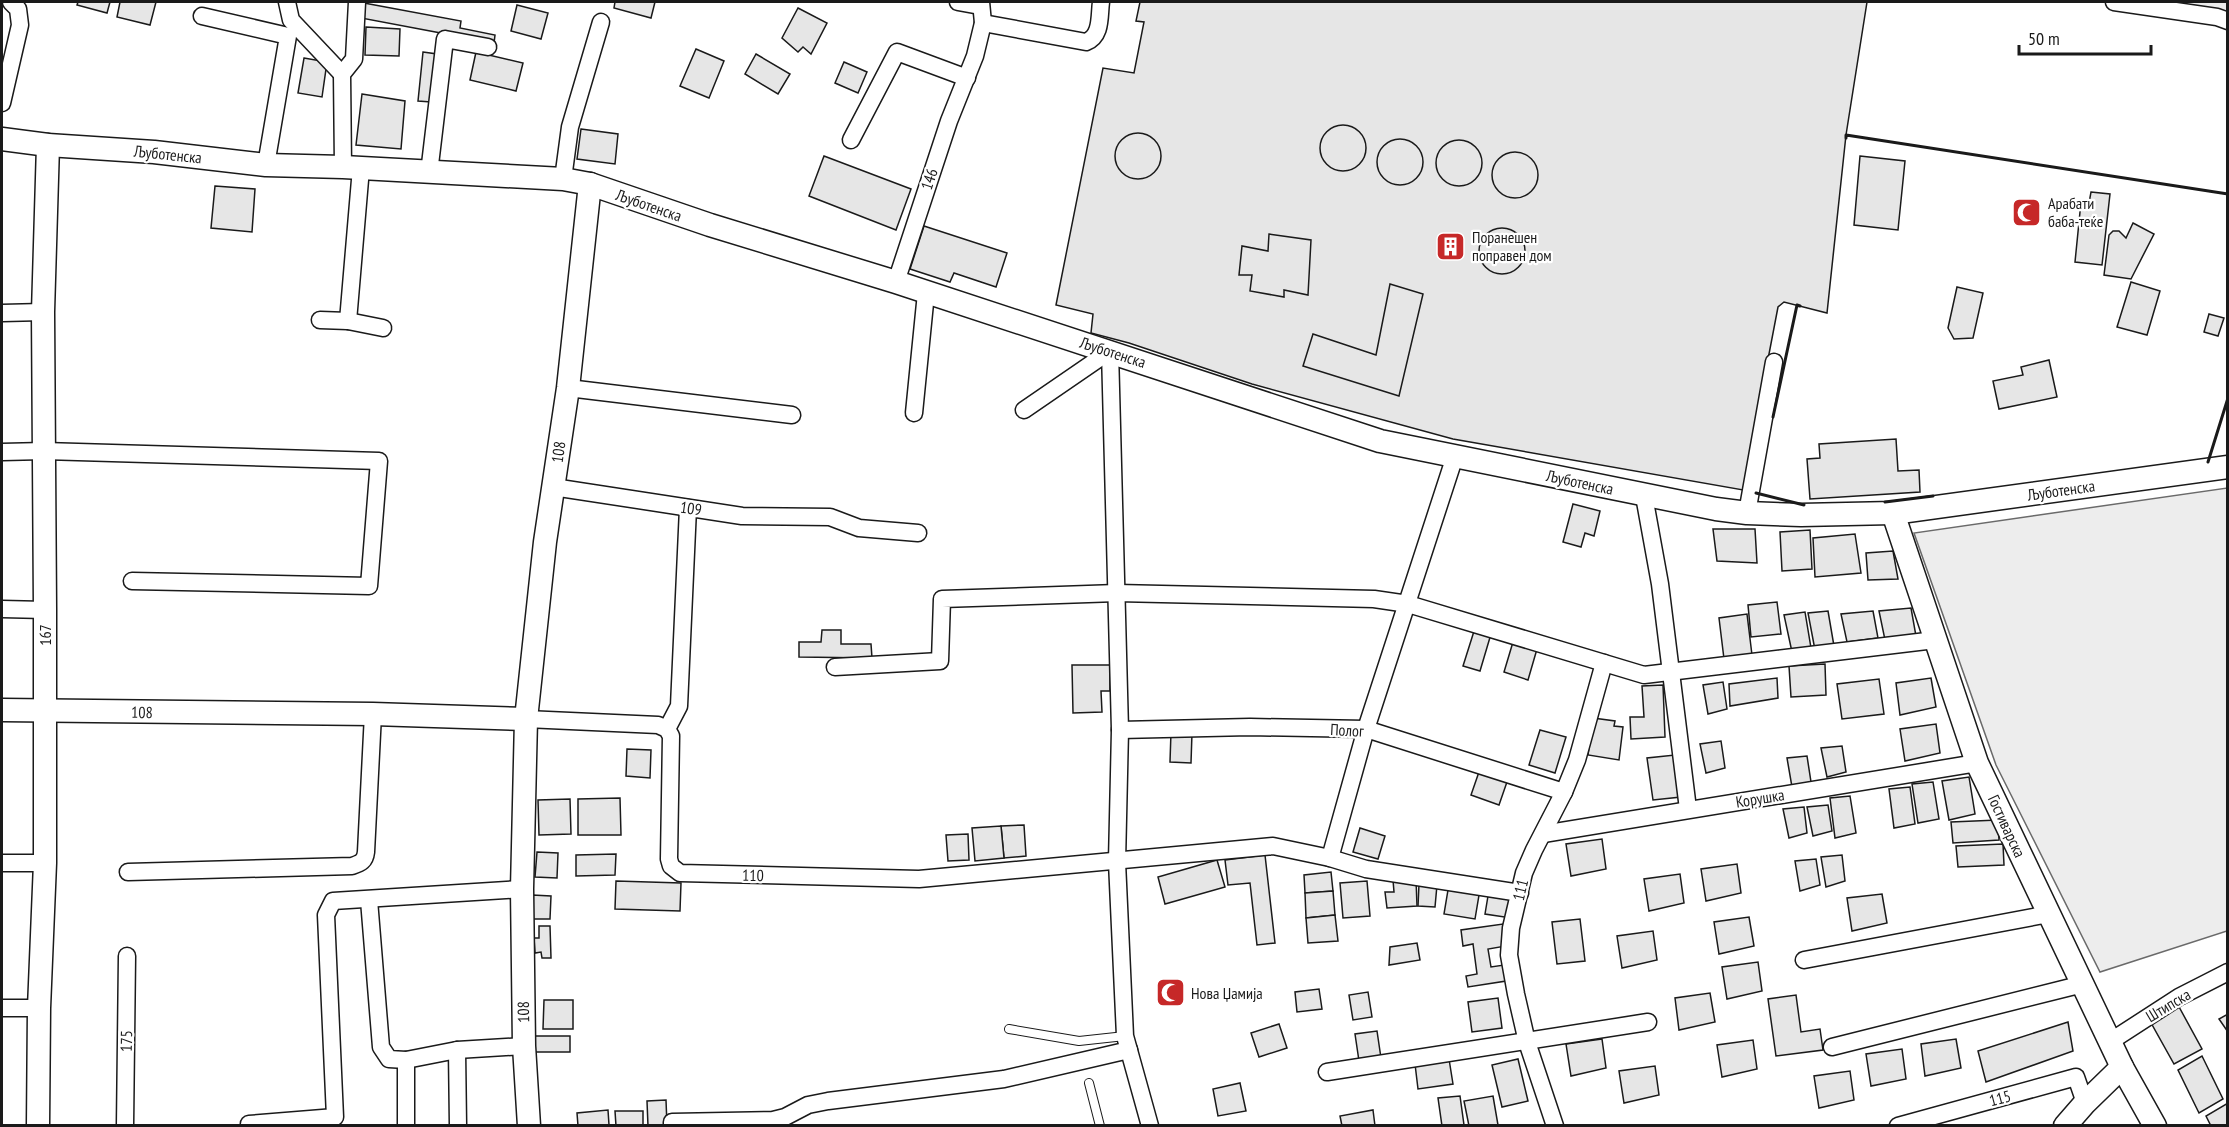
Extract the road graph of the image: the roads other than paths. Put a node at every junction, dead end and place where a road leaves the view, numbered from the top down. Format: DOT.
graph roads {
  1 [pos="11,2"];
  2 [pos="287,2"];
  3 [pos="357,2"];
  4 [pos="958,2"];
  5 [pos="1101,2"];
  6 [pos="2114,2"];
  7 [pos="981,4"];
  8 [pos="202,16"];
  9 [pos="2228,21"];
  10 [pos="601,22"];
  11 [pos="983,23"];
  12 [pos="488,47"];
  13 [pos="342,74"];
  14 [pos="967,78"];
  15 [pos="2,103"];
  16 [pos="2,139"];
  17 [pos="851,140"];
  18 [pos="48,145"];
  19 [pos="266,165"];
  20 [pos="352,168"];
  21 [pos="429,173"];
  22 [pos="563,179"];
  23 [pos="590,184"];
  24 [pos="896,282"];
  25 [pos="926,293"];
  26 [pos="43,312"];
  27 [pos="2,313"];
  28 [pos="320,320"];
  29 [pos="348,321"];
  30 [pos="384,328"];
  31 [pos="1110,351"];
  32 [pos="1774,362"];
  33 [pos="568,388"];
  34 [pos="1024,410"];
  35 [pos="914,412"];
  36 [pos="792,415"];
  37 [pos="44,451"];
  38 [pos="2,452"];
  39 [pos="1455,456"];
  40 [pos="2228,467"];
  41 [pos="553,488"];
  42 [pos="1644,495"];
  43 [pos="688,508"];
  44 [pos="1747,513"];
  45 [pos="1893,513"];
  46 [pos="918,533"];
  47 [pos="132,581"];
  48 [pos="1117,593"];
  49 [pos="1408,604"];
  50 [pos="2,609"];
  51 [pos="45,610"];
  52 [pos="1935,640"];
  53 [pos="1604,663"];
  54 [pos="835,667"];
  55 [pos="1672,673"];
  56 [pos="2,710"];
  57 [pos="45,711"];
  58 [pos="373,714"];
  59 [pos="526,719"];
  60 [pos="667,729"];
  61 [pos="1366,729"];
  62 [pos="1119,730"];
  63 [pos="1977,763"];
  64 [pos="1564,792"];
  65 [pos="1688,809"];
  66 [pos="1543,834"];
  67 [pos="1330,858"];
  68 [pos="1117,862"];
  69 [pos="2,863"];
  70 [pos="45,863"];
  71 [pos="128,872"];
  72 [pos="522,890"];
  73 [pos="1520,893"];
  74 [pos="369,900"];
  75 [pos="2049,914"];
  76 [pos="127,956"];
  77 [pos="1804,960"];
  78 [pos="2228,972"];
  79 [pos="2083,984"];
  80 [pos="2,1008"];
  81 [pos="39,1008"];
  82 [pos="1648,1022"];
  83 [pos="1009,1029"];
  84 [pos="2111,1041"];
  85 [pos="1527,1042"];
  86 [pos="1127,1043"];
  87 [pos="524,1046"];
  88 [pos="1832,1047"];
  89 [pos="457,1050"];
  90 [pos="406,1060"];
  91 [pos="2122,1067"];
  92 [pos="1327,1072"];
  93 [pos="1089,1083"];
  94 [pos="2085,1103"];
  95 [pos="249,1124"];
  96 [pos="38,1125"];
  97 [pos="125,1125"];
  98 [pos="404,1125"];
  99 [pos="458,1125"];
  100 [pos="529,1125"];
  101 [pos="672,1125"];
  102 [pos="1100,1125"];
  103 [pos="1150,1125"];
  104 [pos="1555,1125"];
  105 [pos="1898,1125"];
  106 [pos="2065,1125"];
  107 [pos="2156,1125"];
  1 -- 15 [label="street"];
  2 -- 13 [label="street"];
  3 -- 13 [label="street"];
  4 -- 7 [label="street, 146"];
  5 -- 11 [label="street"];
  6 -- 9 [label="street"];
  7 -- 11 [label="street, 146"];
  8 -- 19 [label="street"];
  10 -- 22 [label="street"];
  11 -- 14 [label="street, 146"];
  12 -- 21 [label="street"];
  13 -- 20 [label="street"];
  14 -- 17 [label="street"];
  14 -- 24 [label="street, 146"];
  16 -- 18 [label="street, Љуботенска"];
  18 -- 19 [label="street, Љуботенска"];
  18 -- 26 [label="street, 167"];
  19 -- 20 [label="street, Љуботенска"];
  20 -- 21 [label="street, Љуботенска"];
  20 -- 29 [label="street"];
  21 -- 22 [label="street, Љуботенска"];
  22 -- 23 [label="street, Љуботенска"];
  23 -- 24 [label="street, Љуботенска"];
  23 -- 33 [label="street, 108"];
  24 -- 25 [label="street, Љуботенска"];
  25 -- 31 [label="street, Љуботенска"];
  25 -- 35 [label="street"];
  26 -- 27 [label="street"];
  26 -- 37 [label="street, 167"];
  28 -- 29 [label="street"];
  29 -- 30 [label="street"];
  31 -- 34 [label="street"];
  31 -- 39 [label="street, Љуботенска"];
  31 -- 48 [label="street"];
  32 -- 44 [label="street"];
  33 -- 36 [label="street"];
  33 -- 41 [label="street, 108"];
  37 -- 38 [label="street"];
  37 -- 47 [label="street"];
  37 -- 51 [label="street, 167"];
  39 -- 42 [label="street, Љуботенска"];
  39 -- 49 [label="street"];
  40 -- 45 [label="street, Љуботенска"];
  41 -- 43 [label="street, 109"];
  41 -- 59 [label="street, 108"];
  42 -- 44 [label="street, Љуботенска"];
  42 -- 55 [label="street"];
  43 -- 46 [label="street, 109"];
  43 -- 60 [label="street"];
  44 -- 45 [label="street, Љуботенска"];
  45 -- 52 [label="street, Гостиварска"];
  48 -- 49 [label="street"];
  48 -- 54 [label="street"];
  48 -- 62 [label="street"];
  49 -- 53 [label="street"];
  49 -- 61 [label="street"];
  50 -- 51 [label="street"];
  51 -- 57 [label="street, 167"];
  52 -- 55 [label="street"];
  52 -- 63 [label="street, Гостиварска"];
  53 -- 55 [label="street"];
  53 -- 64 [label="street, 111"];
  55 -- 65 [label="street"];
  56 -- 57 [label="street, 108"];
  57 -- 58 [label="street, 108"];
  57 -- 70 [label="street, 167"];
  58 -- 59 [label="street, 108"];
  58 -- 71 [label="street"];
  59 -- 60 [label="street"];
  59 -- 72 [label="street, 108"];
  60 -- 68 [label="street, 110"];
  61 -- 62 [label="street, Полог"];
  61 -- 64 [label="street, Полог"];
  61 -- 67 [label="street"];
  62 -- 68 [label="street"];
  63 -- 65 [label="street, Корушка"];
  63 -- 75 [label="street, Гостиварска"];
  64 -- 66 [label="street, 111"];
  65 -- 66 [label="street, Корушка"];
  66 -- 73 [label="street, 111"];
  67 -- 68 [label="street"];
  67 -- 73 [label="street"];
  68 -- 86 [label="street"];
  69 -- 70 [label="street"];
  70 -- 81 [label="street, 167"];
  72 -- 74 [label="street"];
  72 -- 87 [label="street, 108"];
  73 -- 85 [label="street, 111"];
  74 -- 90 [label="street"];
  74 -- 95 [label="street"];
  75 -- 77 [label="street"];
  75 -- 79 [label="street, Гостиварска"];
  76 -- 97 [label="street, 175"];
  78 -- 84 [label="street, Штипска"];
  79 -- 84 [label="street, Гостиварска"];
  79 -- 88 [label="street"];
  80 -- 81 [label="street"];
  81 -- 96 [label="street, 167"];
  82 -- 85 [label="street"];
  83 -- 86 [label="lane"];
  84 -- 91 [label="street, Гостиварска"];
  85 -- 92 [label="street"];
  85 -- 104 [label="street, 111"];
  86 -- 101 [label="street"];
  86 -- 103 [label="street"];
  87 -- 89 [label="street"];
  87 -- 100 [label="street, 108"];
  89 -- 90 [label="street"];
  89 -- 99 [label="street"];
  90 -- 98 [label="street"];
  91 -- 94 [label="street"];
  91 -- 107 [label="street, Гостиварска"];
  93 -- 102 [label="lane"];
  94 -- 105 [label="street, 115"];
  94 -- 106 [label="street"];
}
